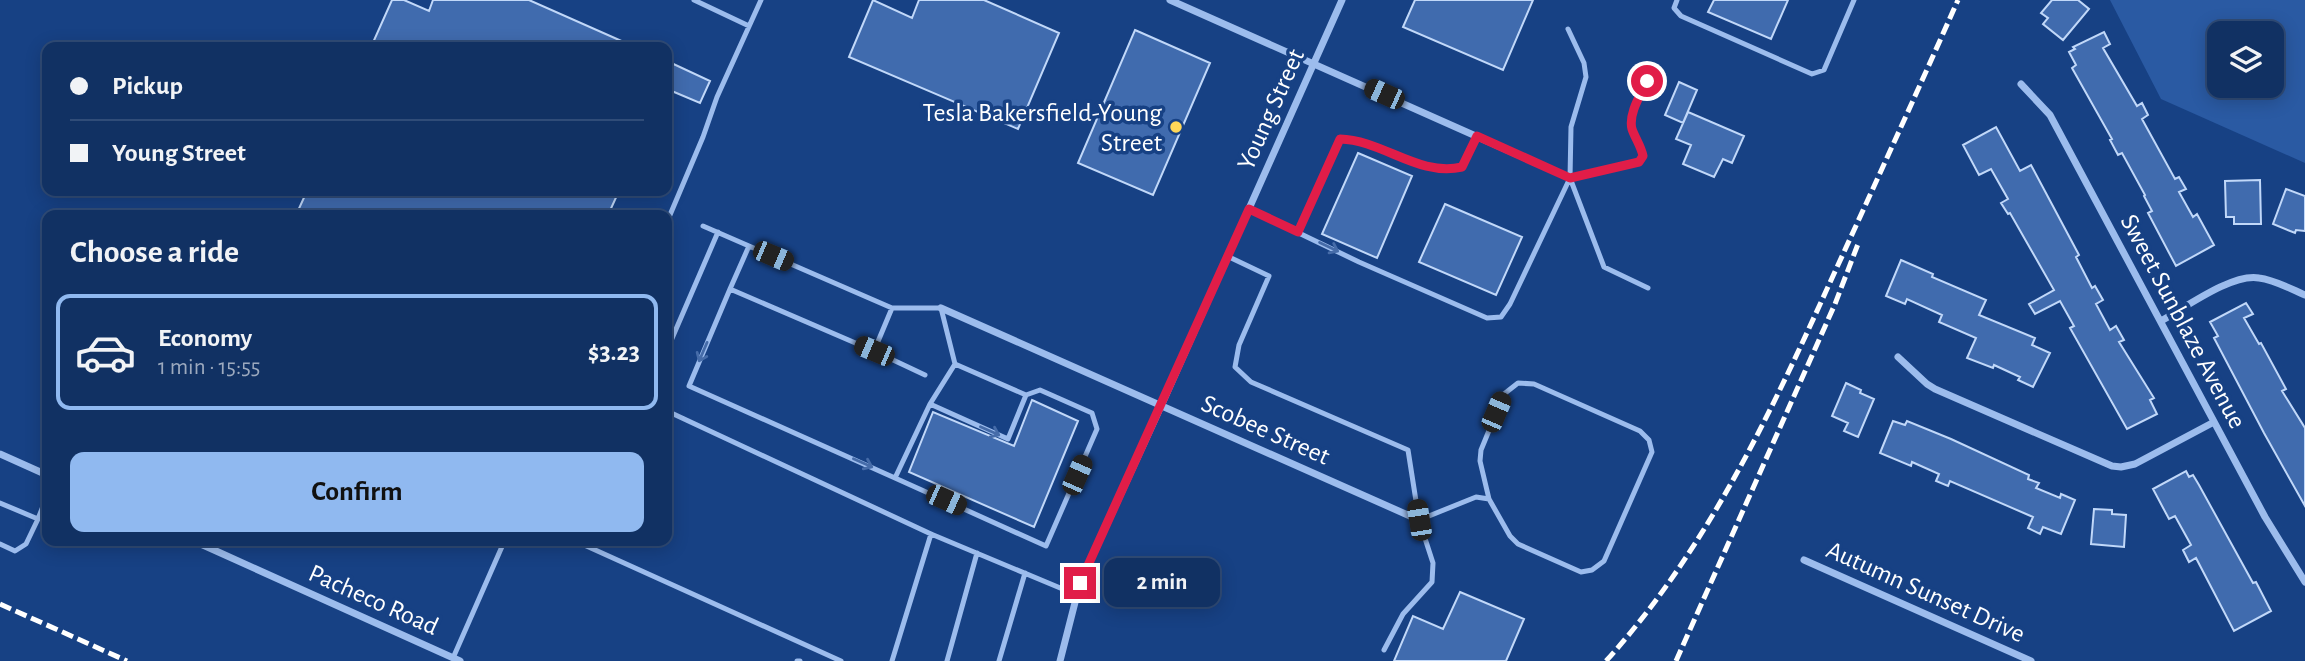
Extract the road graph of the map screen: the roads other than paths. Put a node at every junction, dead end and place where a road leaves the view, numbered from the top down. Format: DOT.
graph roads {
  1 [pos="694,0"];
  2 [pos="761,0"];
  3 [pos="1170,0"];
  4 [pos="1342,0"];
  5 [pos="1677,0"];
  6 [pos="1854,0"];
  7 [pos="750,26"];
  8 [pos="1568,29"];
  9 [pos="1314,63"];
  10 [pos="1647,81"];
  11 [pos="2021,84"];
  12 [pos="1477,136"];
  13 [pos="1570,178"];
  14 [pos="1249,209"];
  15 [pos="672,210"];
  16 [pos="703,226"];
  17 [pos="718,232"];
  18 [pos="1298,232"];
  19 [pos="749,246"];
  20 [pos="1227,256"];
  21 [pos="1648,288"];
  22 [pos="730,289"];
  23 [pos="2305,295"];
  24 [pos="941,307"];
  25 [pos="892,308"];
  26 [pos="2161,321"];
  27 [pos="672,338"];
  28 [pos="874,351"];
  29 [pos="1898,357"];
  30 [pos="955,364"];
  31 [pos="925,375"];
  32 [pos="1026,395"];
  33 [pos="930,404"];
  34 [pos="1161,406"];
  35 [pos="672,413"];
  36 [pos="2214,422"];
  37 [pos="0,454"];
  38 [pos="42,473"];
  39 [pos="895,478"];
  40 [pos="1489,499"];
  41 [pos="0,503"];
  42 [pos="42,508"];
  43 [pos="37,519"];
  44 [pos="1419,520"];
  45 [pos="931,534"];
  46 [pos="0,544"];
  47 [pos="205,546"];
  48 [pos="501,546"];
  49 [pos="586,546"];
  50 [pos="978,553"];
  51 [pos="1804,559"];
  52 [pos="1025,573"];
  53 [pos="2305,582"];
  54 [pos="1077,595"];
  55 [pos="1384,650"];
  56 [pos="456,660"];
  57 [pos="841,661"];
  58 [pos="892,661"];
  59 [pos="947,661"];
  60 [pos="999,661"];
  61 [pos="1060,661"];
  62 [pos="2031,661"];
  1 -- 7 [label="lane"];
  2 -- 7 [label="lane"];
  3 -- 9 [label="street"];
  4 -- 9 [label="street, Young Street"];
  5 -- 6 [label="lane"];
  7 -- 15 [label="lane"];
  8 -- 13 [label="lane"];
  9 -- 12 [label="street"];
  9 -- 14 [label="street, Young Street"];
  10 -- 13 [label="lane"];
  11 -- 26 [label="street, Sweet Sunblaze Avenue"];
  12 -- 13 [label="street"];
  12 -- 18 [label="lane"];
  18 -- 13 [label="lane, one-way"];
  13 -- 21 [label="lane"];
  14 -- 18 [label="lane"];
  14 -- 20 [label="street, Young Street"];
  16 -- 17 [label="lane"];
  17 -- 19 [label="lane"];
  17 -- 27 [label="lane"];
  19 -- 22 [label="lane"];
  19 -- 25 [label="lane"];
  20 -- 34 [label="street, Young Street"];
  20 -- 44 [label="lane"];
  22 -- 28 [label="lane"];
  22 -- 39 [label="lane, one-way"];
  23 -- 26 [label="street"];
  24 -- 25 [label="lane"];
  24 -- 30 [label="lane"];
  24 -- 34 [label="street, Scobee Street"];
  25 -- 28 [label="lane"];
  26 -- 36 [label="street, Sweet Sunblaze Avenue"];
  28 -- 31 [label="lane"];
  29 -- 36 [label="street"];
  30 -- 32 [label="lane"];
  30 -- 33 [label="lane"];
  33 -- 32 [label="lane, one-way"];
  32 -- 39 [label="lane"];
  33 -- 39 [label="lane"];
  34 -- 44 [label="street, Scobee Street"];
  34 -- 54 [label="street, Young Street"];
  35 -- 45 [label="lane"];
  36 -- 53 [label="street, Sweet Sunblaze Avenue"];
  37 -- 38 [label="street"];
  40 -- 40 [label="lane"];
  40 -- 44 [label="lane"];
  41 -- 43 [label="lane"];
  42 -- 43 [label="lane"];
  43 -- 46 [label="lane"];
  44 -- 55 [label="lane"];
  45 -- 50 [label="lane"];
  45 -- 58 [label="lane"];
  47 -- 56 [label="street, Pacheco Road"];
  48 -- 56 [label="lane"];
  49 -- 57 [label="lane"];
  50 -- 52 [label="lane"];
  50 -- 59 [label="lane"];
  51 -- 62 [label="street, Autumn Sunset Drive"];
  52 -- 54 [label="lane"];
  52 -- 60 [label="lane"];
  54 -- 61 [label="street, Young Street"];
}
